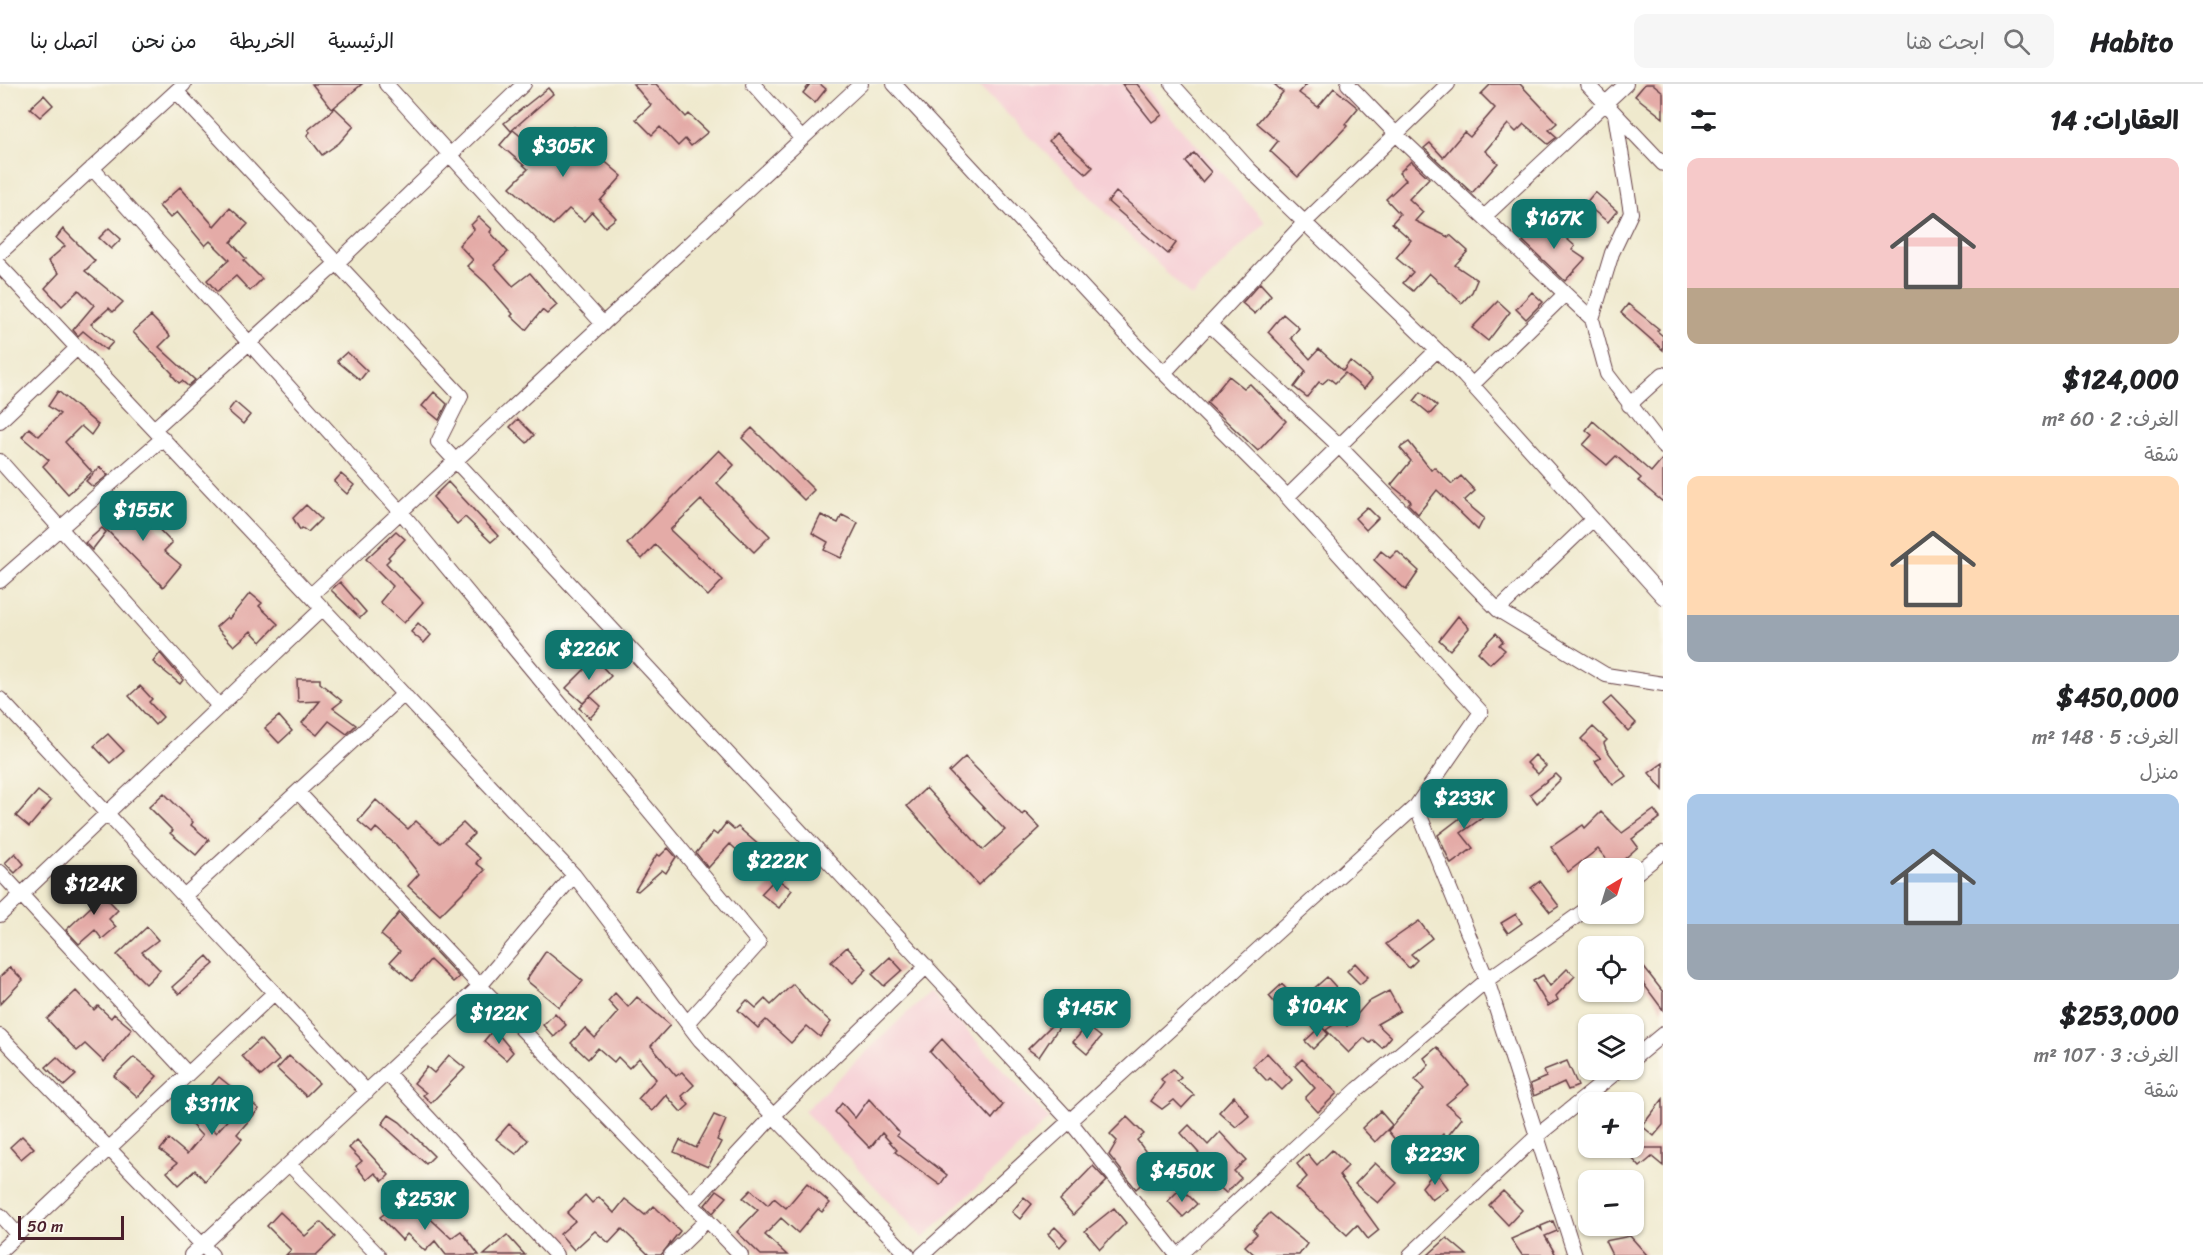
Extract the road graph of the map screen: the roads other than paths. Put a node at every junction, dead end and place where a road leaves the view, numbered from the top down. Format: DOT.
graph roads {
  1 [pos="386,84"];
  2 [pos="524,84"];
  3 [pos="753,84"];
  4 [pos="861,84"];
  5 [pos="894,84"];
  6 [pos="1172,84"];
  7 [pos="1348,84"];
  8 [pos="1448,84"];
  9 [pos="1587,84"];
  10 [pos="1626,84"];
  11 [pos="180,87"];
  12 [pos="1605,103"];
  13 [pos="1615,114"];
  14 [pos="1396,135"];
  15 [pos="802,139"];
  16 [pos="450,155"];
  17 [pos="1663,164"];
  18 [pos="92,168"];
  19 [pos="1484,217"];
  20 [pos="1305,222"];
  21 [pos="0,253"];
  22 [pos="337,263"];
  23 [pos="0,266"];
  24 [pos="1565,294"];
  25 [pos="1592,319"];
  26 [pos="603,324"];
  27 [pos="1209,324"];
  28 [pos="249,343"];
  29 [pos="77,348"];
  30 [pos="1437,351"];
  31 [pos="1164,373"];
  32 [pos="1663,374"];
  33 [pos="1472,385"];
  34 [pos="1629,405"];
  35 [pos="0,421"];
  36 [pos="158,434"];
  37 [pos="1339,447"];
  38 [pos="1663,447"];
  39 [pos="0,461"];
  40 [pos="456,461"];
  41 [pos="1287,497"];
  42 [pos="401,512"];
  43 [pos="1593,519"];
  44 [pos="60,528"];
  45 [pos="0,581"];
  46 [pos="311,595"];
  47 [pos="1663,597"];
  48 [pos="323,608"];
  49 [pos="1498,609"];
  50 [pos="1663,684"];
  51 [pos="404,694"];
  52 [pos="0,699"];
  53 [pos="219,706"];
  54 [pos="298,792"];
  55 [pos="1416,806"];
  56 [pos="106,812"];
  57 [pos="1663,852"];
  58 [pos="1644,867"];
  59 [pos="0,872"];
  60 [pos="574,875"];
  61 [pos="21,894"];
  62 [pos="184,896"];
  63 [pos="0,915"];
  64 [pos="1578,915"];
  65 [pos="927,966"];
  66 [pos="1487,980"];
  67 [pos="480,986"];
  68 [pos="274,993"];
  69 [pos="687,1023"];
  70 [pos="1663,1034"];
  71 [pos="0,1036"];
  72 [pos="1644,1050"];
  73 [pos="387,1073"];
  74 [pos="188,1074"];
  75 [pos="1607,1080"];
  76 [pos="367,1092"];
  77 [pos="773,1116"];
  78 [pos="1069,1120"];
  79 [pos="1538,1135"];
  80 [pos="109,1148"];
  81 [pos="289,1164"];
  82 [pos="691,1204"];
  83 [pos="0,1215"];
  84 [pos="707,1220"];
  85 [pos="18,1235"];
  86 [pos="202,1244"];
  87 [pos="0,1251"];
  88 [pos="553,1254"];
  89 [pos="191,1255"];
  90 [pos="212,1255"];
  91 [pos="378,1255"];
  92 [pos="671,1255"];
  93 [pos="741,1255"];
  94 [pos="908,1255"];
  95 [pos="922,1255"];
  96 [pos="1178,1255"];
  97 [pos="1410,1255"];
  98 [pos="1575,1255"];
  1 -- 16 [label="street"];
  2 -- 16 [label="street"];
  3 -- 15 [label="street"];
  4 -- 15 [label="street"];
  5 -- 31 [label="street"];
  6 -- 20 [label="street"];
  7 -- 14 [label="street"];
  8 -- 14 [label="street"];
  9 -- 12 [label="street"];
  10 -- 12 [label="street"];
  11 -- 18 [label="street"];
  11 -- 22 [label="street"];
  12 -- 13 [label="street"];
  12 -- 19 [label="street"];
  13 -- 17 [label="street"];
  13 -- 25 [label="street"];
  14 -- 19 [label="street"];
  14 -- 20 [label="street"];
  15 -- 26 [label="street"];
  16 -- 22 [label="street"];
  16 -- 26 [label="street"];
  18 -- 21 [label="street"];
  18 -- 28 [label="street"];
  19 -- 24 [label="street"];
  20 -- 27 [label="street"];
  20 -- 30 [label="street"];
  22 -- 28 [label="street"];
  22 -- 40 [label="street"];
  23 -- 29 [label="street"];
  24 -- 25 [label="street"];
  24 -- 33 [label="street"];
  25 -- 34 [label="street"];
  26 -- 40 [label="street"];
  27 -- 31 [label="street"];
  27 -- 37 [label="street"];
  28 -- 36 [label="street"];
  28 -- 42 [label="street"];
  29 -- 35 [label="street"];
  29 -- 36 [label="street"];
  30 -- 33 [label="street"];
  30 -- 37 [label="street"];
  31 -- 41 [label="street"];
  32 -- 34 [label="street"];
  33 -- 43 [label="street"];
  34 -- 38 [label="street"];
  36 -- 44 [label="street"];
  36 -- 46 [label="street"];
  37 -- 41 [label="street"];
  37 -- 49 [label="street"];
  39 -- 44 [label="street"];
  40 -- 42 [label="street"];
  40 -- 65 [label="street"];
  41 -- 55 [label="street"];
  42 -- 46 [label="street"];
  42 -- 69 [label="street"];
  43 -- 47 [label="street"];
  43 -- 49 [label="street"];
  44 -- 45 [label="street"];
  44 -- 53 [label="street"];
  46 -- 48 [label="street"];
  48 -- 51 [label="street"];
  48 -- 53 [label="street"];
  49 -- 50 [label="street"];
  51 -- 54 [label="street"];
  51 -- 60 [label="street"];
  52 -- 56 [label="street"];
  53 -- 56 [label="street"];
  54 -- 62 [label="street"];
  54 -- 67 [label="street"];
  55 -- 66 [label="street"];
  55 -- 78 [label="street"];
  56 -- 61 [label="street"];
  56 -- 62 [label="street"];
  57 -- 58 [label="street"];
  59 -- 61 [label="street"];
  60 -- 67 [label="street"];
  60 -- 69 [label="street"];
  61 -- 63 [label="street"];
  61 -- 74 [label="street"];
  62 -- 68 [label="street"];
  64 -- 66 [label="street"];
  65 -- 77 [label="street"];
  65 -- 78 [label="street"];
  66 -- 79 [label="street"];
  66 -- 96 [label="street"];
  67 -- 73 [label="street"];
  67 -- 82 [label="street"];
  68 -- 74 [label="street"];
  68 -- 76 [label="street"];
  69 -- 77 [label="street"];
  70 -- 72 [label="street"];
  71 -- 80 [label="street"];
  73 -- 76 [label="street"];
  73 -- 88 [label="street"];
  74 -- 80 [label="street"];
  75 -- 79 [label="street"];
  76 -- 81 [label="street"];
  77 -- 82 [label="street"];
  77 -- 94 [label="street"];
  78 -- 95 [label="street"];
  78 -- 96 [label="street"];
  79 -- 97 [label="street"];
  79 -- 98 [label="street"];
  80 -- 85 [label="street"];
  80 -- 86 [label="street"];
  81 -- 86 [label="street"];
  81 -- 91 [label="street"];
  82 -- 84 [label="street"];
  83 -- 85 [label="street"];
  84 -- 92 [label="street"];
  84 -- 93 [label="street"];
  85 -- 87 [label="street"];
  86 -- 89 [label="street"];
  86 -- 90 [label="street"];
}
